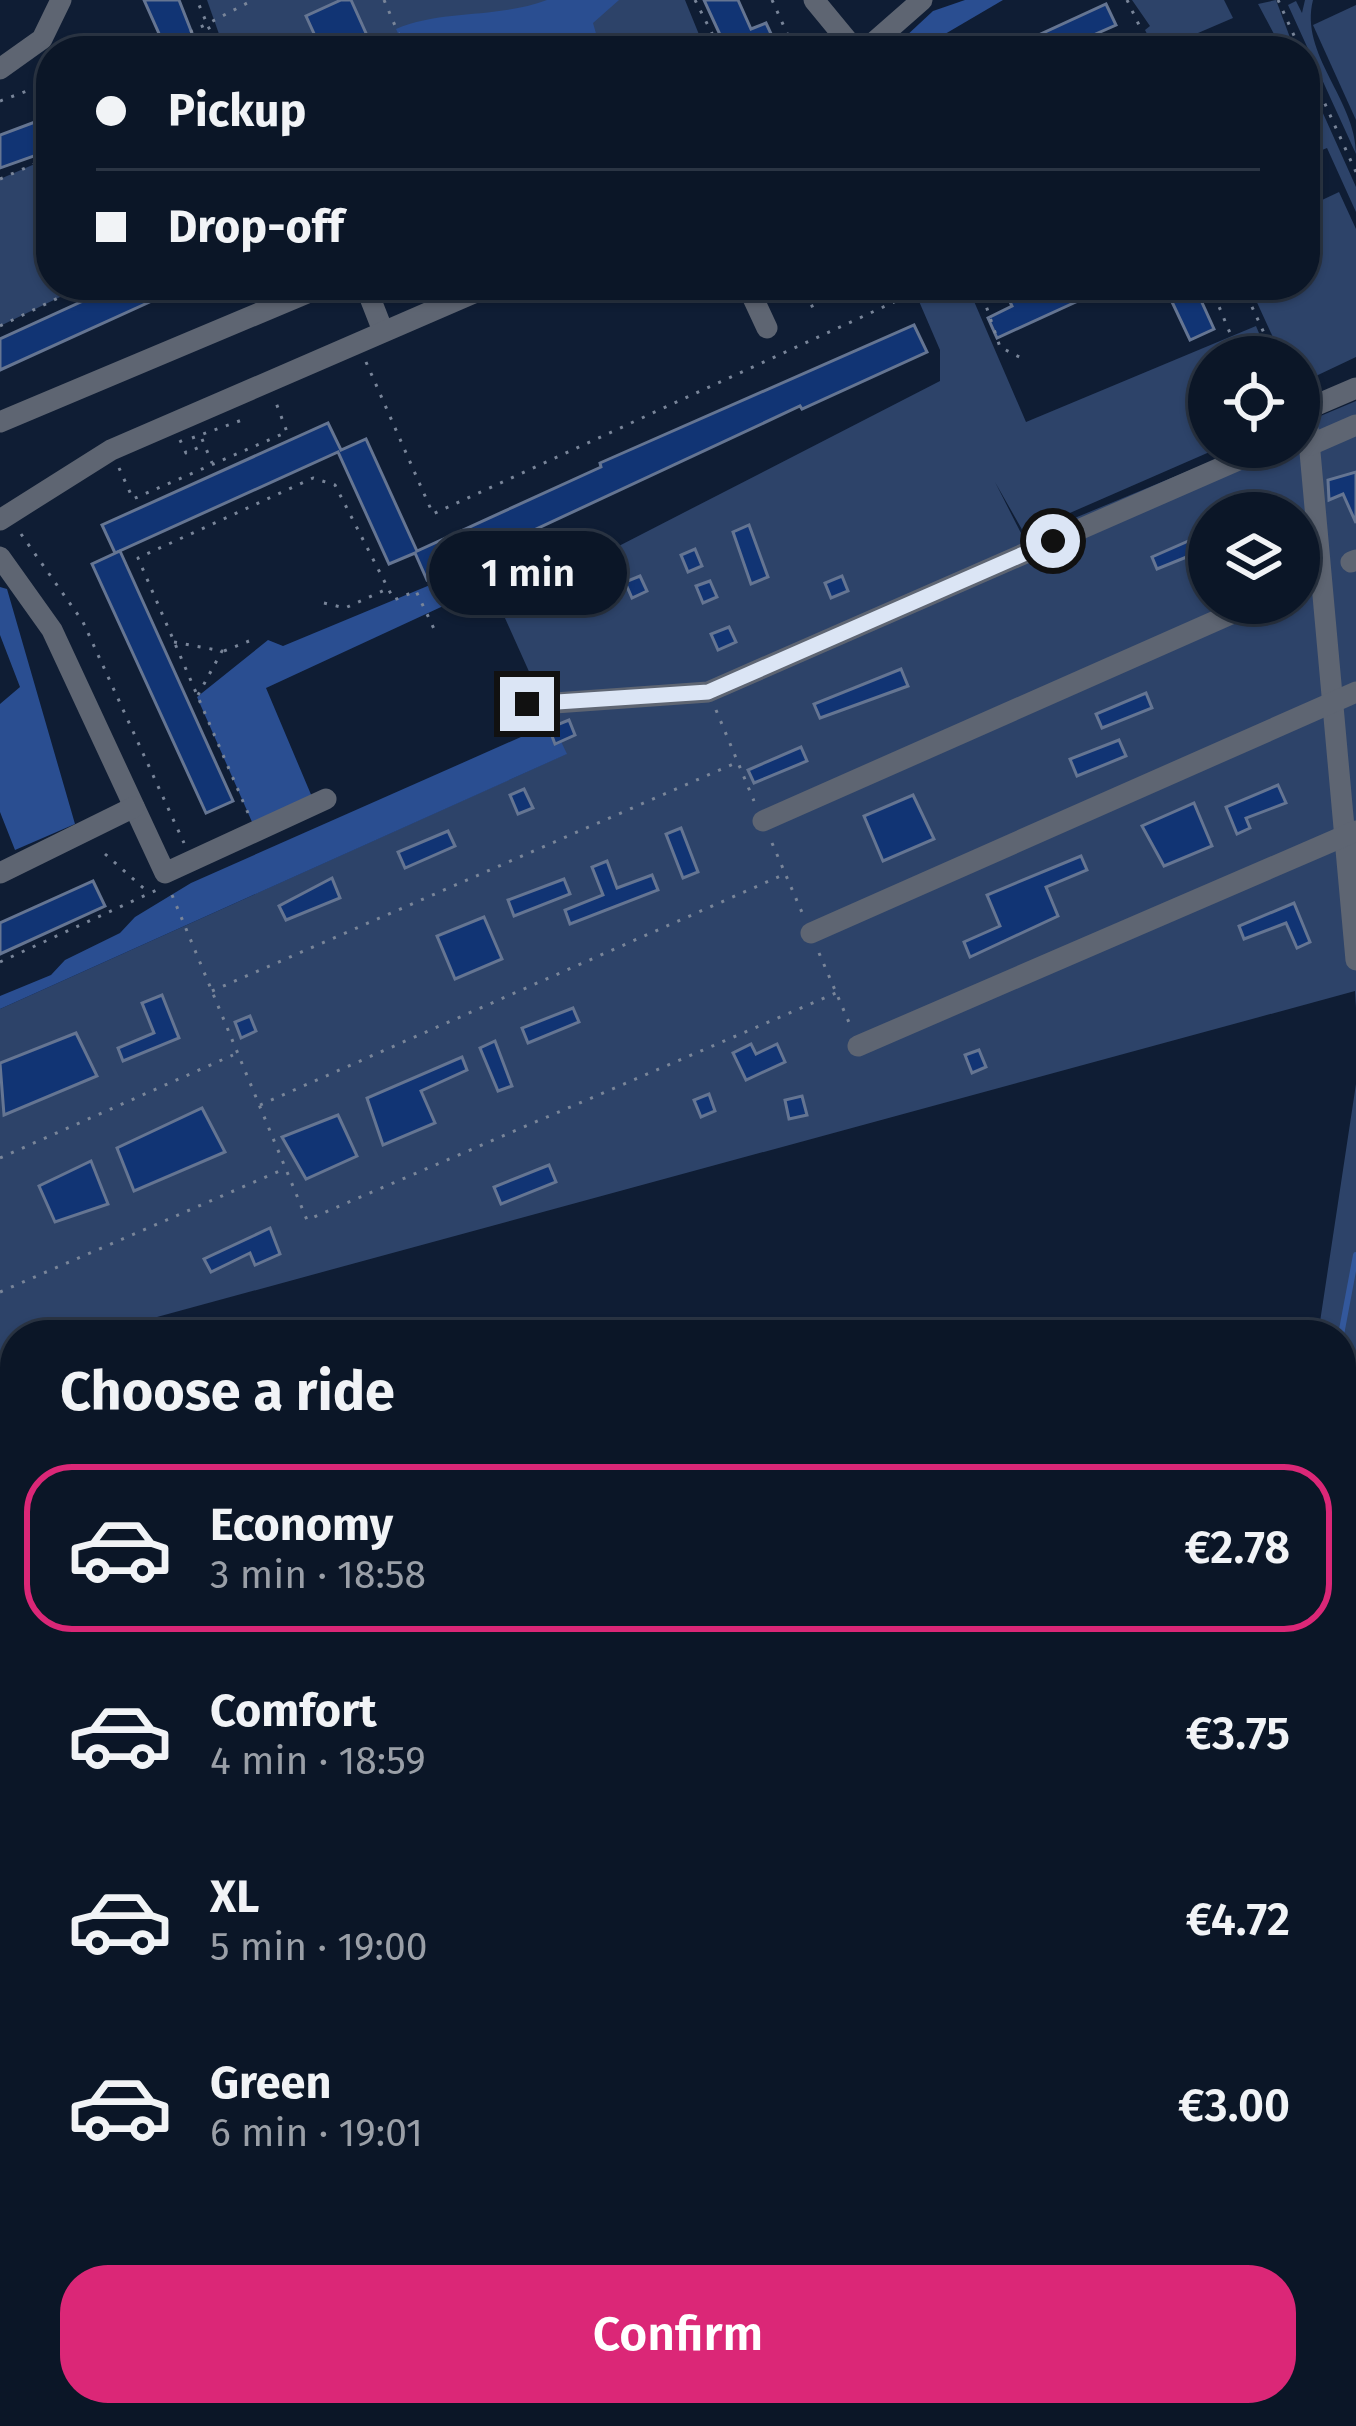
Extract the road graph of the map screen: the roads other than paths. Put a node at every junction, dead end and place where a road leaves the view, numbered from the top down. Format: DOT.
graph roads {
  1 [pos="61,0"];
  2 [pos="814,0"];
  3 [pos="922,0"];
  4 [pos="43,36"];
  5 [pos="846,36"];
  6 [pos="878,36"];
  7 [pos="36,43"];
  8 [pos="0,69"];
  9 [pos="290,300"];
  10 [pos="371,300"];
  11 [pos="456,300"];
  12 [pos="754,300"];
  13 [pos="766,328"];
  14 [pos="383,331"];
  15 [pos="1356,388"];
  16 [pos="1320,403"];
  17 [pos="0,422"];
  18 [pos="1356,425"];
  19 [pos="1320,433"];
  20 [pos="1220,468"];
  21 [pos="9,526"];
  22 [pos="0,557"];
  23 [pos="1208,624"];
  24 [pos="1315,624"];
  25 [pos="1356,692"];
  26 [pos="527,704"];
  27 [pos="1329,704"];
  28 [pos="326,800"];
  29 [pos="134,807"];
  30 [pos="763,820"];
  31 [pos="1349,834"];
  32 [pos="0,873"];
  33 [pos="811,933"];
  34 [pos="1356,960"];
  35 [pos="858,1046"];
  1 -- 4 [label="street"];
  2 -- 5 [label="street"];
  3 -- 6 [label="street"];
  7 -- 8 [label="street"];
  9 -- 17 [label="street"];
  10 -- 14 [label="street"];
  11 -- 14 [label="street"];
  12 -- 13 [label="street"];
  14 -- 21 [label="street"];
  15 -- 16 [label="street"];
  18 -- 19 [label="street"];
  20 -- 26 [label="street"];
  22 -- 29 [label="street"];
  23 -- 30 [label="street"];
  24 -- 27 [label="street"];
  25 -- 27 [label="street"];
  27 -- 31 [label="street"];
  27 -- 33 [label="street"];
  28 -- 29 [label="street"];
  29 -- 32 [label="street"];
  31 -- 34 [label="street"];
  31 -- 35 [label="street"];
}
